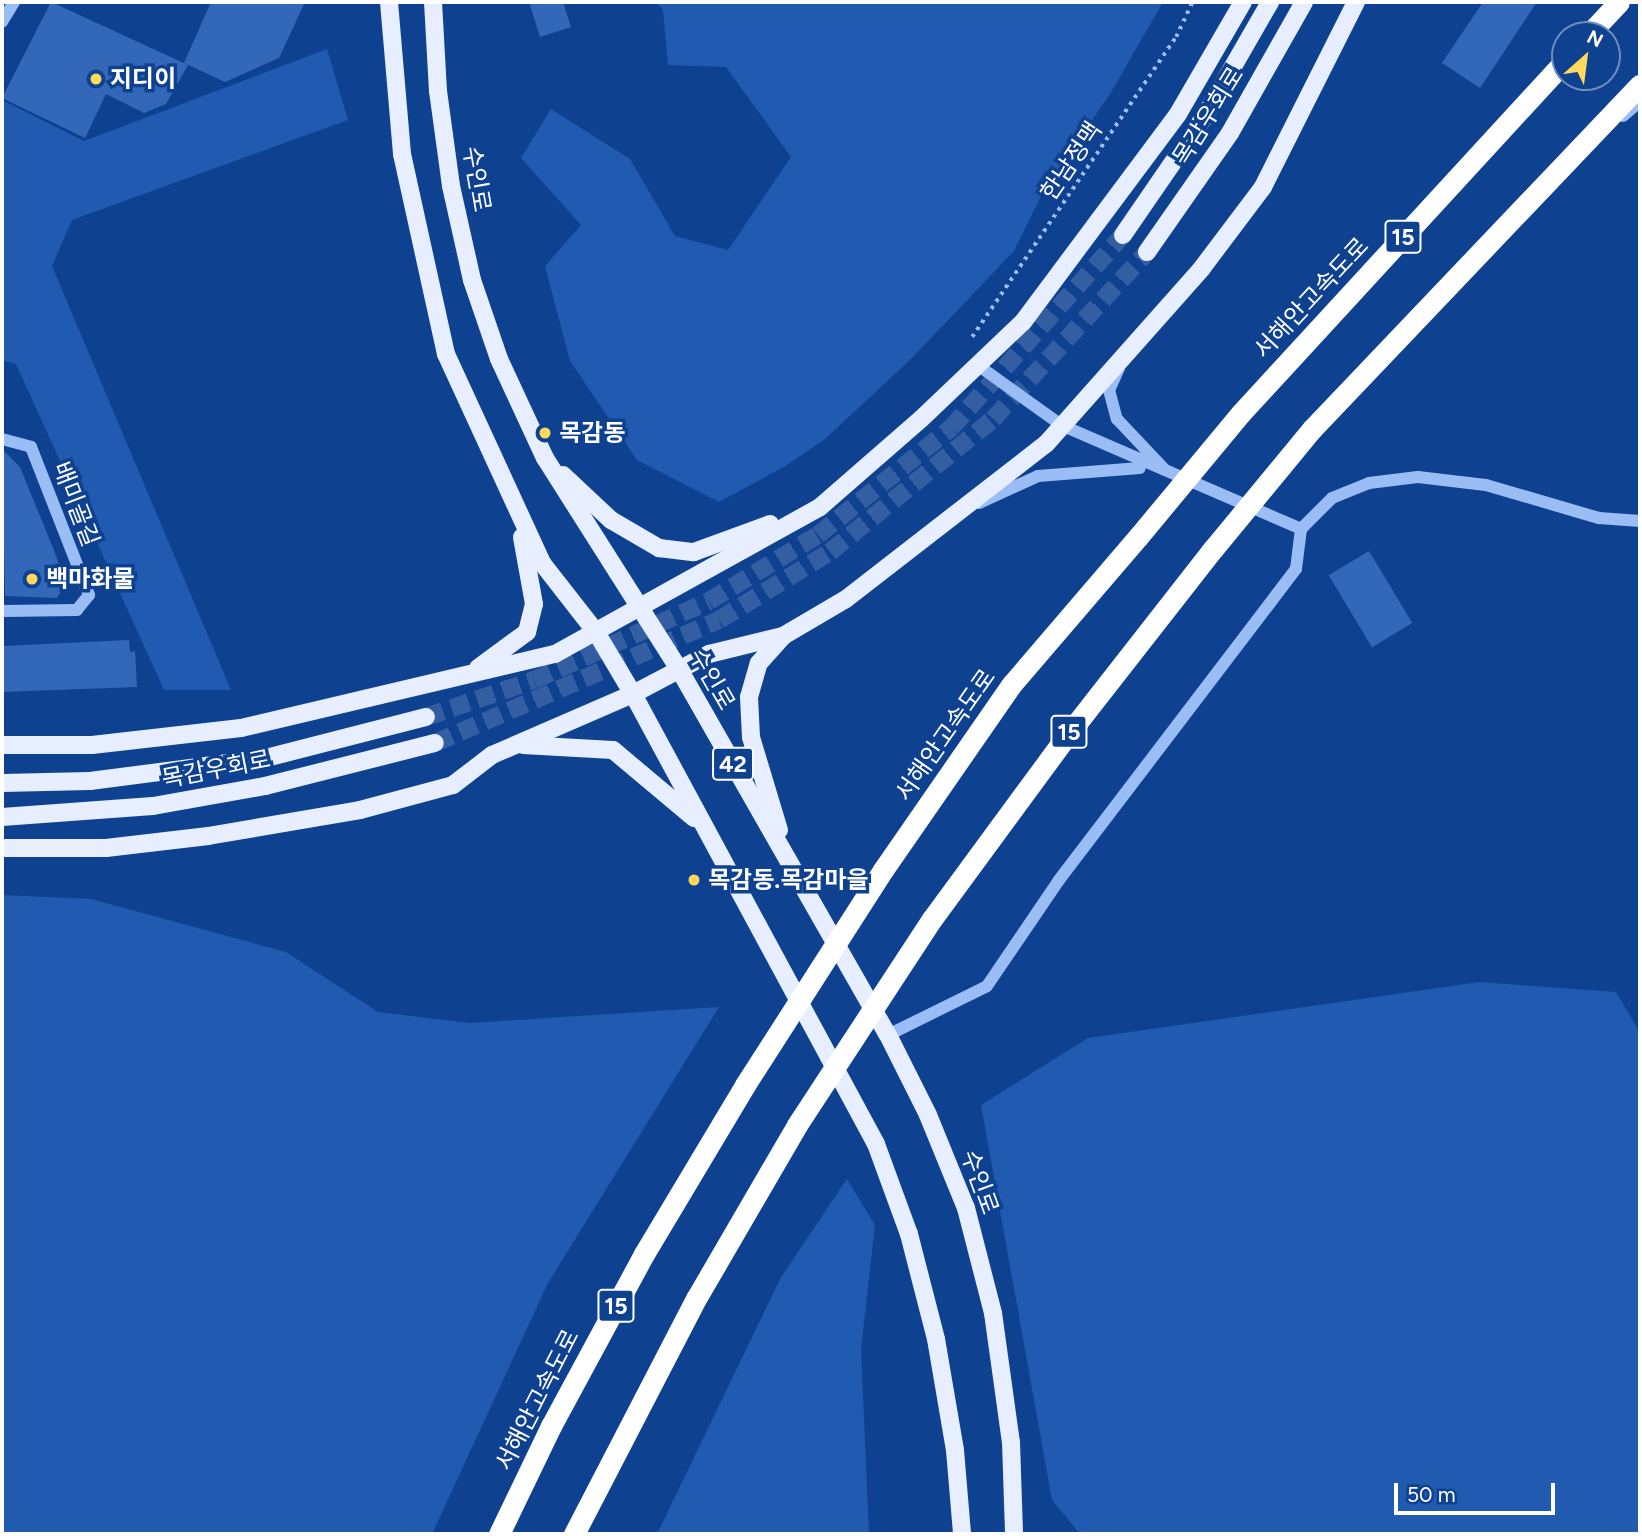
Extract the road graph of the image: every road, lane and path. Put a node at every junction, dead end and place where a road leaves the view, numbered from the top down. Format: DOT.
graph roads {
  1 [pos="14,2"];
  2 [pos="388,2"];
  3 [pos="433,2"];
  4 [pos="1192,2"];
  5 [pos="1243,2"];
  6 [pos="1270,2"];
  7 [pos="1304,2"];
  8 [pos="1356,2"];
  9 [pos="1619,2"];
  10 [pos="1601,21"];
  11 [pos="2,22"];
  12 [pos="1551,76"];
  13 [pos="1640,85"];
  14 [pos="1640,101"];
  15 [pos="1562,169"];
  16 [pos="1123,235"];
  17 [pos="1147,252"];
  18 [pos="972,337"];
  19 [pos="1128,350"];
  20 [pos="979,366"];
  21 [pos="1061,425"];
  22 [pos="2,439"];
  23 [pos="545,458"];
  24 [pos="1170,475"];
  25 [pos="820,507"];
  26 [pos="960,511"];
  27 [pos="517,513"];
  28 [pos="1640,521"];
  29 [pos="1301,529"];
  30 [pos="641,607"];
  31 [pos="2,611"];
  32 [pos="596,632"];
  33 [pos="783,636"];
  34 [pos="679,669"];
  35 [pos="473,671"];
  36 [pos="633,694"];
  37 [pos="426,717"];
  38 [pos="435,743"];
  39 [pos="2,745"];
  40 [pos="516,745"];
  41 [pos="2,783"];
  42 [pos="2,817"];
  43 [pos="706,829"];
  44 [pos="2,848"];
  45 [pos="789,863"];
  46 [pos="887,1035"];
  47 [pos="499,1534"];
  48 [pos="574,1534"];
  49 [pos="962,1534"];
  50 [pos="1014,1534"];
  1 -- 11 [label="street"];
  2 -- 27 [label="main road, 42"];
  3 -- 23 [label="main road, 수인로 / 42"];
  4 -- 18 [label="path, 한남정맥"];
  5 -- 20 [label="main road"];
  6 -- 16 [label="main road, 목감우회로"];
  7 -- 17 [label="main road, 목감우회로"];
  8 -- 19 [label="main road"];
  9 -- 10 [label="highway"];
  12 -- 47 [label="highway, 서해안고속도로 / 15, bridge"];
  13 -- 15 [label="highway, 15"];
  14 -- 15 [label="street"];
  15 -- 48 [label="highway, 15, bridge"];
  19 -- 21 [label="main road"];
  19 -- 24 [label="street"];
  20 -- 21 [label="street"];
  20 -- 25 [label="main road"];
  21 -- 24 [label="street"];
  21 -- 26 [label="main road"];
  22 -- 31 [label="street, 배미골길"];
  23 -- 25 [label="main road"];
  23 -- 30 [label="main road, 수인로 / 42"];
  24 -- 26 [label="street"];
  24 -- 29 [label="street"];
  25 -- 30 [label="main road"];
  26 -- 33 [label="main road"];
  27 -- 32 [label="main road, 42"];
  27 -- 35 [label="main road"];
  28 -- 29 [label="street"];
  29 -- 46 [label="street"];
  30 -- 32 [label="main road"];
  30 -- 34 [label="main road, 수인로 / 42"];
  32 -- 35 [label="main road"];
  32 -- 36 [label="main road, 42"];
  33 -- 34 [label="main road"];
  33 -- 45 [label="main road"];
  34 -- 36 [label="main road"];
  34 -- 45 [label="main road, 수인로 / 42"];
  35 -- 39 [label="main road"];
  36 -- 40 [label="main road"];
  36 -- 43 [label="main road, 42"];
  37 -- 41 [label="main road, 목감우회로"];
  38 -- 42 [label="main road, 목감우회로"];
  40 -- 43 [label="main road"];
  40 -- 44 [label="main road"];
  43 -- 49 [label="main road, 42"];
  45 -- 46 [label="main road, 수인로 / 42"];
  46 -- 50 [label="main road, 수인로 / 42"];
}
